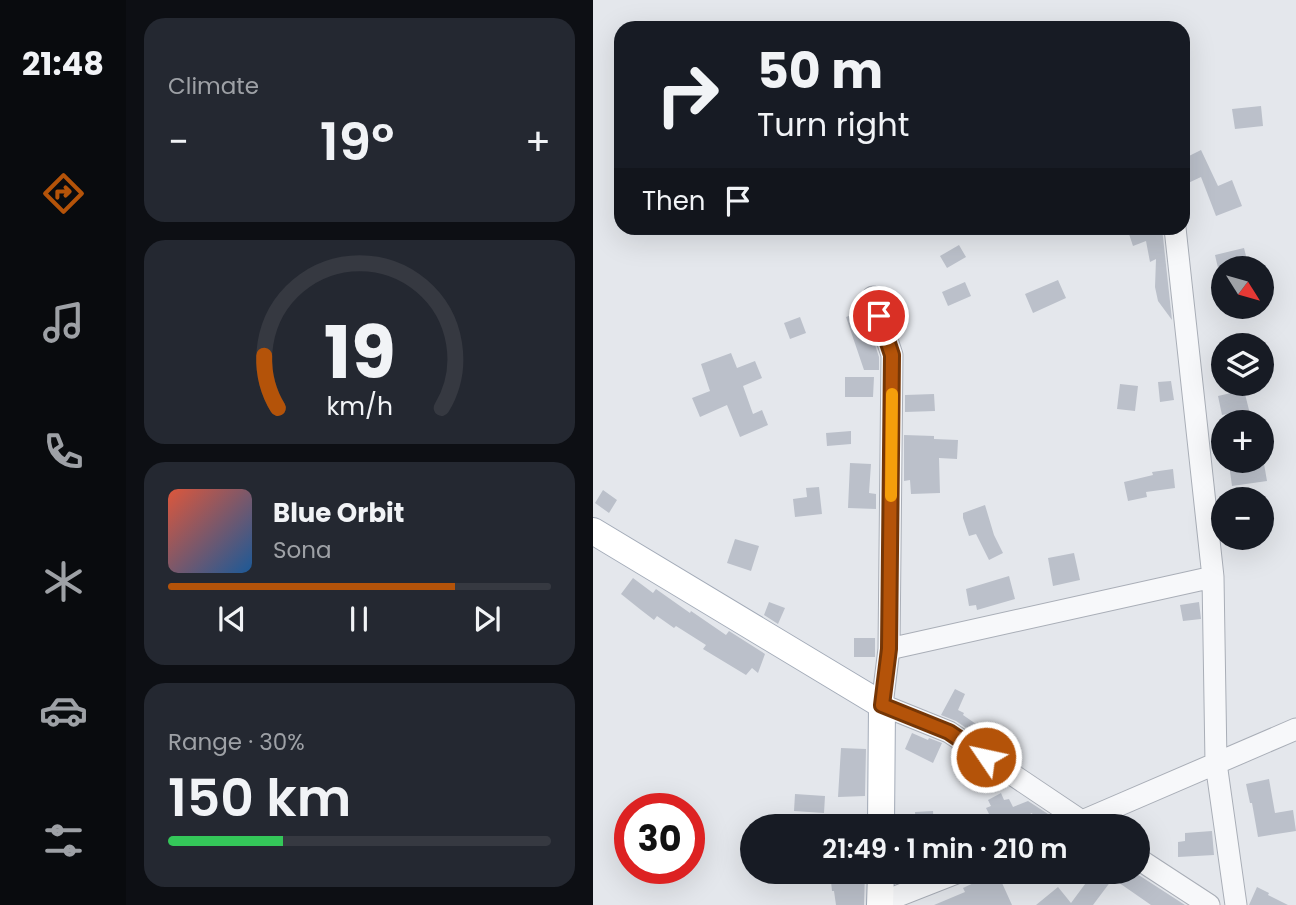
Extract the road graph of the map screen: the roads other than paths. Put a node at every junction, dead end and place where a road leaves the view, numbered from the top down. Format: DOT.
graph roads {
  1 [pos="1176,235"];
  2 [pos="873,297"];
  3 [pos="593,531"];
  4 [pos="1213,577"];
  5 [pos="889,649"];
  6 [pos="882,705"];
  7 [pos="1296,729"];
  8 [pos="1216,764"];
  9 [pos="881,814"];
  10 [pos="1065,814"];
  11 [pos="1105,814"];
  12 [pos="1150,866"];
  13 [pos="881,884"];
  14 [pos="929,884"];
  15 [pos="880,904"];
  16 [pos="1209,905"];
  17 [pos="1236,905"];
  1 -- 4 [label="street"];
  2 -- 5 [label="street"];
  3 -- 6 [label="main road"];
  4 -- 5 [label="street"];
  4 -- 8 [label="street"];
  5 -- 6 [label="street"];
  6 -- 9 [label="main road"];
  6 -- 10 [label="street"];
  7 -- 8 [label="street"];
  8 -- 11 [label="street"];
  8 -- 17 [label="street"];
  12 -- 16 [label="street"];
  13 -- 15 [label="main road"];
  14 -- 15 [label="street"];
}
